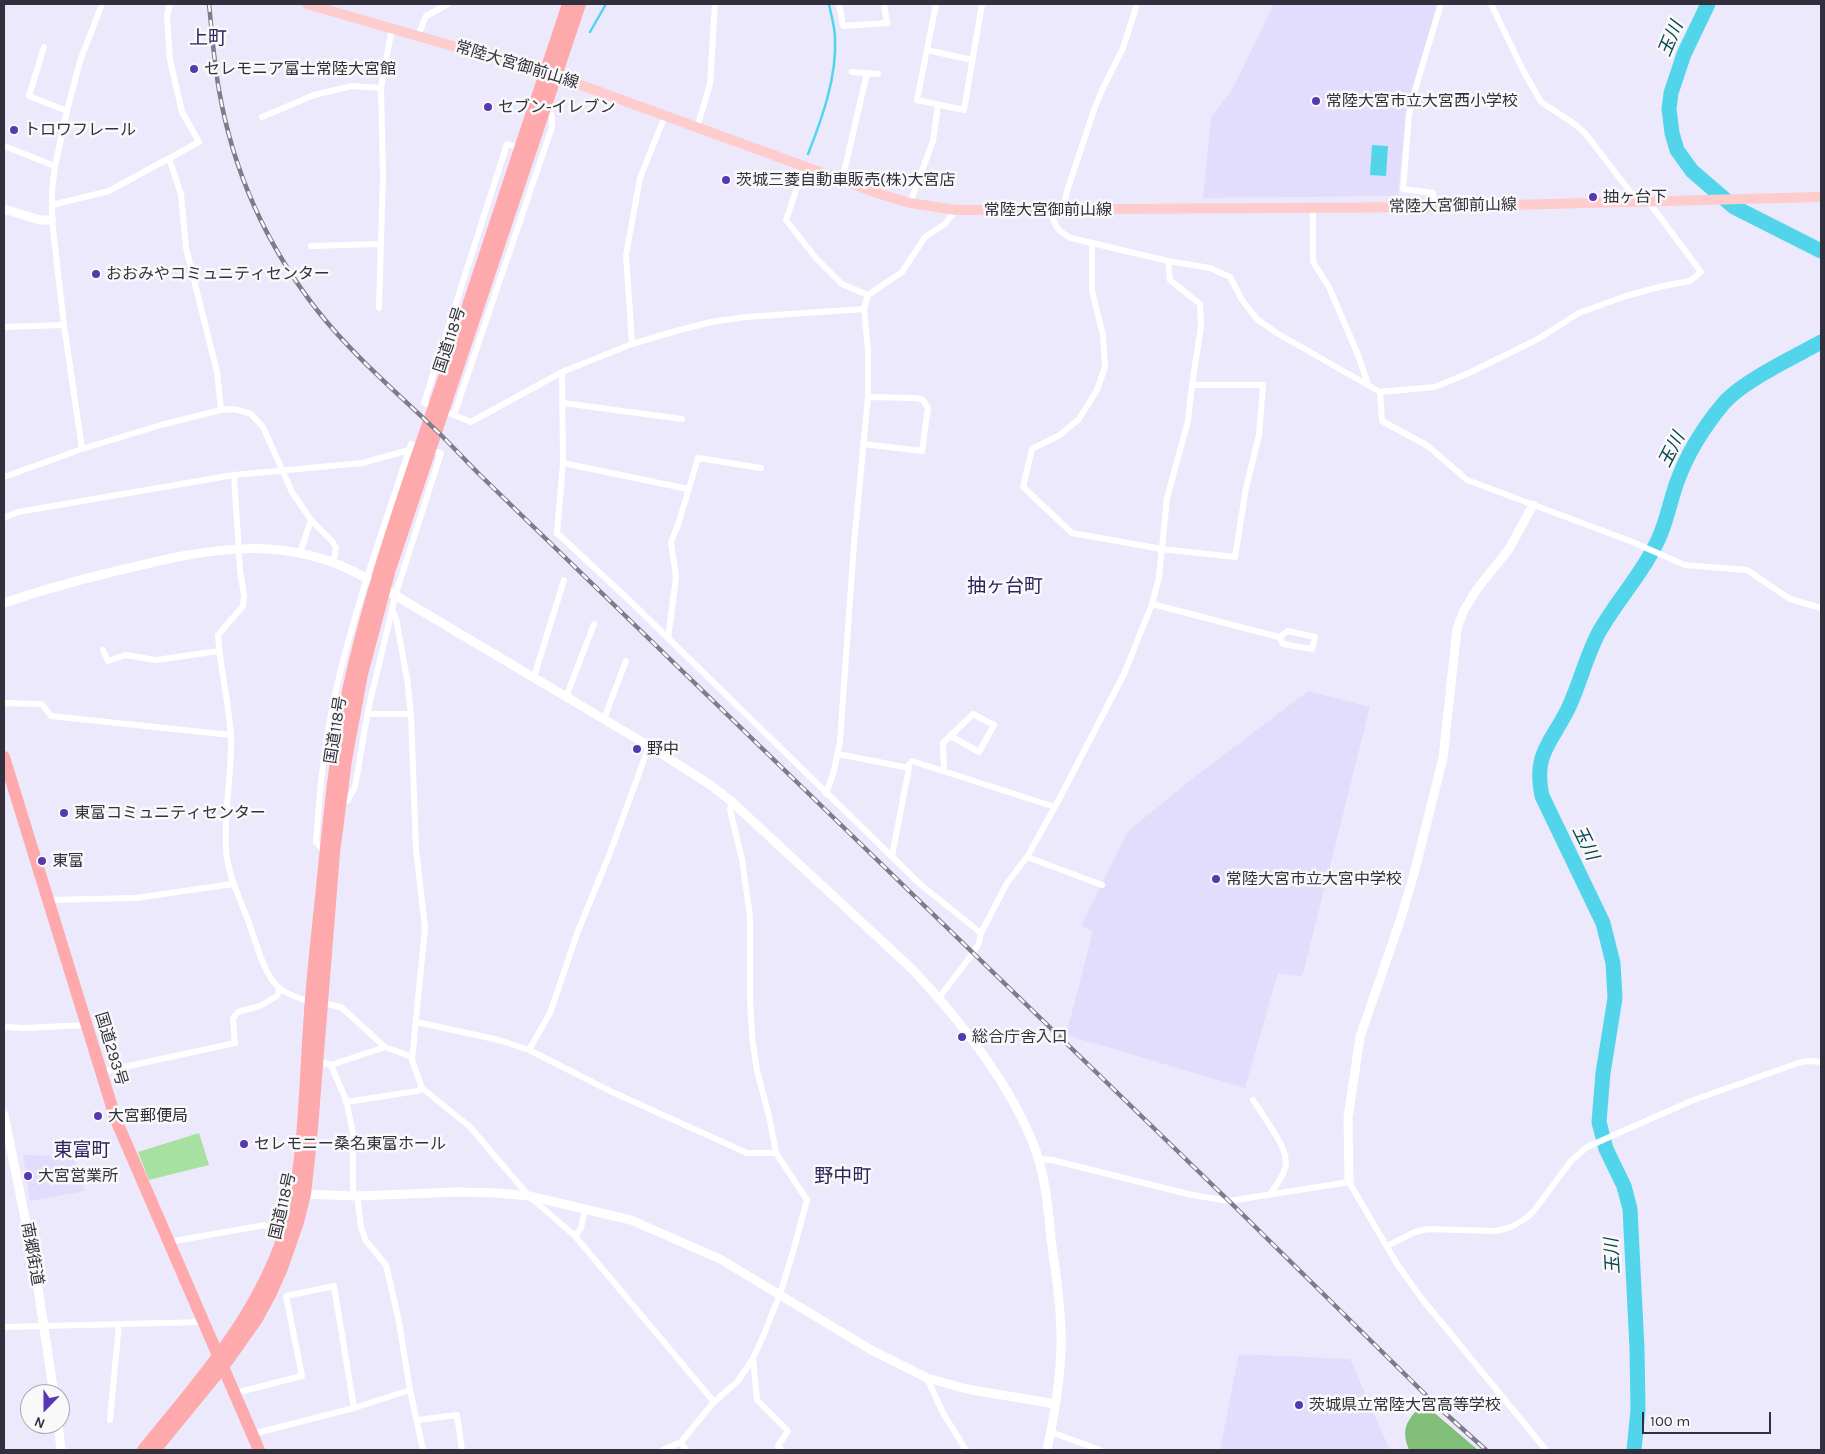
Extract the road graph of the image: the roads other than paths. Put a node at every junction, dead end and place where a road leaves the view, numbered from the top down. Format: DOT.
graph roads {
  1 [pos="102,4"];
  2 [pos="170,4"];
  3 [pos="307,4"];
  4 [pos="448,4"];
  5 [pos="568,4"];
  6 [pos="580,4"];
  7 [pos="715,4"];
  8 [pos="839,4"];
  9 [pos="884,4"];
  10 [pos="936,4"];
  11 [pos="982,4"];
  12 [pos="1137,4"];
  13 [pos="1441,4"];
  14 [pos="1491,4"];
  15 [pos="392,28"];
  16 [pos="418,36"];
  17 [pos="44,47"];
  18 [pos="927,50"];
  19 [pos="972,60"];
  20 [pos="852,72"];
  21 [pos="867,73"];
  22 [pos="878,74"];
  23 [pos="550,75"];
  24 [pos="380,88"];
  25 [pos="546,105"];
  26 [pos="938,105"];
  27 [pos="67,111"];
  28 [pos="665,116"];
  29 [pos="262,117"];
  30 [pos="696,128"];
  31 [pos="4,146"];
  32 [pos="519,148"];
  33 [pos="169,159"];
  34 [pos="56,166"];
  35 [pos="804,167"];
  36 [pos="842,181"];
  37 [pos="1821,197"];
  38 [pos="1643,202"];
  39 [pos="910,203"];
  40 [pos="52,205"];
  41 [pos="1434,206"];
  42 [pos="1313,208"];
  43 [pos="4,209"];
  44 [pos="956,210"];
  45 [pos="1051,210"];
  46 [pos="1063,210"];
  47 [pos="52,220"];
  48 [pos="381,244"];
  49 [pos="1092,244"];
  50 [pos="310,246"];
  51 [pos="1168,261"];
  52 [pos="480,285"];
  53 [pos="868,295"];
  54 [pos="380,308"];
  55 [pos="864,309"];
  56 [pos="64,325"];
  57 [pos="4,327"];
  58 [pos="632,344"];
  59 [pos="562,372"];
  60 [pos="1368,384"];
  61 [pos="1192,385"];
  62 [pos="1380,392"];
  63 [pos="868,397"];
  64 [pos="563,403"];
  65 [pos="221,410"];
  66 [pos="454,415"];
  67 [pos="682,419"];
  68 [pos="863,444"];
  69 [pos="82,449"];
  70 [pos="409,450"];
  71 [pos="563,463"];
  72 [pos="761,468"];
  73 [pos="282,471"];
  74 [pos="234,475"];
  75 [pos="4,477"];
  76 [pos="688,488"];
  77 [pos="1533,505"];
  78 [pos="4,518"];
  79 [pos="311,520"];
  80 [pos="239,548"];
  81 [pos="1162,549"];
  82 [pos="300,553"];
  83 [pos="333,563"];
  84 [pos="366,578"];
  85 [pos="564,580"];
  86 [pos="395,596"];
  87 [pos="4,603"];
  88 [pos="1152,604"];
  89 [pos="1821,608"];
  90 [pos="392,610"];
  91 [pos="594,624"];
  92 [pos="1280,637"];
  93 [pos="668,639"];
  94 [pos="103,650"];
  95 [pos="219,651"];
  96 [pos="626,661"];
  97 [pos="357,672"];
  98 [pos="534,677"];
  99 [pos="566,697"];
  100 [pos="4,703"];
  101 [pos="367,714"];
  102 [pos="411,714"];
  103 [pos="604,720"];
  104 [pos="231,735"];
  105 [pos="950,736"];
  106 [pos="649,746"];
  107 [pos="838,754"];
  108 [pos="4,758"];
  109 [pos="906,768"];
  110 [pos="944,771"];
  111 [pos="826,794"];
  112 [pos="731,801"];
  113 [pos="341,802"];
  114 [pos="1055,807"];
  115 [pos="326,853"];
  116 [pos="892,856"];
  117 [pos="1027,857"];
  118 [pos="233,884"];
  119 [pos="1102,886"];
  120 [pos="48,900"];
  121 [pos="981,933"];
  122 [pos="280,988"];
  123 [pos="939,998"];
  124 [pos="316,1002"];
  125 [pos="416,1022"];
  126 [pos="86,1024"];
  127 [pos="4,1027"];
  128 [pos="385,1047"];
  129 [pos="529,1050"];
  130 [pos="412,1057"];
  131 [pos="317,1061"];
  132 [pos="1821,1062"];
  133 [pos="331,1065"];
  134 [pos="101,1072"];
  135 [pos="422,1088"];
  136 [pos="1253,1100"];
  137 [pos="346,1102"];
  138 [pos="4,1115"];
  139 [pos="776,1152"];
  140 [pos="1039,1160"];
  141 [pos="1349,1182"];
  142 [pos="300,1194"];
  143 [pos="1270,1194"];
  144 [pos="355,1196"];
  145 [pos="529,1196"];
  146 [pos="585,1209"];
  147 [pos="575,1236"];
  148 [pos="283,1239"];
  149 [pos="169,1242"];
  150 [pos="1387,1246"];
  151 [pos="780,1294"];
  152 [pos="204,1322"];
  153 [pos="119,1324"];
  154 [pos="44,1326"];
  155 [pos="4,1327"];
  156 [pos="753,1358"];
  157 [pos="221,1361"];
  158 [pos="927,1378"];
  159 [pos="53,1384"];
  160 [pos="410,1390"];
  161 [pos="235,1393"];
  162 [pos="714,1402"];
  163 [pos="1055,1404"];
  164 [pos="354,1408"];
  165 [pos="110,1420"];
  166 [pos="416,1420"];
  167 [pos="1051,1432"];
  168 [pos="59,1434"];
  169 [pos="252,1434"];
  170 [pos="681,1442"];
  171 [pos="61,1450"];
  172 [pos="143,1450"];
  173 [pos="155,1450"];
  174 [pos="259,1450"];
  175 [pos="423,1450"];
  176 [pos="462,1450"];
  177 [pos="663,1450"];
  178 [pos="686,1450"];
  179 [pos="782,1450"];
  180 [pos="966,1450"];
  181 [pos="1047,1450"];
  182 [pos="1100,1450"];
  183 [pos="1546,1450"];
  1 -- 27 [label="street"];
  2 -- 33 [label="street"];
  3 -- 15 [label="main road, 常陸大宮御前山線"];
  4 -- 16 [label="street"];
  5 -- 23 [label="highway, 国道118号"];
  6 -- 23 [label="highway, 国道118号"];
  7 -- 30 [label="street"];
  8 -- 9 [label="street"];
  10 -- 18 [label="street"];
  11 -- 19 [label="street"];
  12 -- 46 [label="street"];
  13 -- 41 [label="street"];
  14 -- 38 [label="street"];
  15 -- 16 [label="main road, 常陸大宮御前山線"];
  15 -- 24 [label="street"];
  16 -- 23 [label="main road, 常陸大宮御前山線"];
  17 -- 27 [label="street"];
  18 -- 19 [label="street"];
  18 -- 26 [label="street"];
  19 -- 26 [label="street"];
  20 -- 21 [label="street"];
  21 -- 22 [label="street"];
  21 -- 36 [label="street"];
  23 -- 25 [label="highway, 国道118号"];
  23 -- 28 [label="main road, 常陸大宮御前山線"];
  23 -- 32 [label="highway, 国道118号"];
  24 -- 29 [label="street"];
  24 -- 48 [label="street"];
  25 -- 52 [label="highway, 国道118号"];
  25 -- 66 [label="street"];
  26 -- 39 [label="street"];
  27 -- 34 [label="street"];
  28 -- 30 [label="main road, 常陸大宮御前山線"];
  28 -- 58 [label="street"];
  30 -- 35 [label="main road, 常陸大宮御前山線"];
  31 -- 34 [label="street"];
  32 -- 52 [label="highway, 国道118号"];
  32 -- 66 [label="street"];
  33 -- 40 [label="street"];
  33 -- 65 [label="street"];
  34 -- 40 [label="street"];
  35 -- 36 [label="main road, 常陸大宮御前山線"];
  35 -- 53 [label="street"];
  36 -- 39 [label="main road, 常陸大宮御前山線"];
  37 -- 38 [label="main road, 常陸大宮御前山線"];
  38 -- 41 [label="main road, 常陸大宮御前山線"];
  38 -- 62 [label="street"];
  39 -- 44 [label="main road, 常陸大宮御前山線"];
  40 -- 47 [label="street"];
  41 -- 42 [label="main road, 常陸大宮御前山線"];
  42 -- 46 [label="main road, 常陸大宮御前山線"];
  42 -- 60 [label="street"];
  43 -- 47 [label="street"];
  44 -- 45 [label="main road, 常陸大宮御前山線"];
  44 -- 53 [label="street"];
  45 -- 46 [label="main road, 常陸大宮御前山線"];
  45 -- 49 [label="street"];
  47 -- 56 [label="street"];
  48 -- 50 [label="street"];
  48 -- 54 [label="street"];
  49 -- 51 [label="street"];
  49 -- 81 [label="street"];
  51 -- 60 [label="street"];
  51 -- 61 [label="street"];
  52 -- 97 [label="highway, 国道118号"];
  53 -- 55 [label="street"];
  55 -- 58 [label="street"];
  55 -- 63 [label="street"];
  56 -- 57 [label="street"];
  56 -- 69 [label="street"];
  58 -- 59 [label="street"];
  59 -- 64 [label="street"];
  59 -- 66 [label="street"];
  60 -- 62 [label="street"];
  61 -- 81 [label="street"];
  61 -- 81 [label="street"];
  62 -- 77 [label="street"];
  63 -- 68 [label="street"];
  63 -- 68 [label="street"];
  64 -- 67 [label="street"];
  64 -- 71 [label="street"];
  65 -- 69 [label="street"];
  65 -- 73 [label="street"];
  68 -- 107 [label="street"];
  69 -- 75 [label="street"];
  70 -- 73 [label="street"];
  70 -- 84 [label="street"];
  70 -- 86 [label="street"];
  71 -- 76 [label="street"];
  71 -- 93 [label="street"];
  72 -- 76 [label="street"];
  73 -- 74 [label="street"];
  73 -- 79 [label="street"];
  74 -- 78 [label="street"];
  74 -- 80 [label="street"];
  76 -- 93 [label="street"];
  77 -- 89 [label="street"];
  77 -- 141 [label="street"];
  79 -- 82 [label="street"];
  79 -- 83 [label="street"];
  80 -- 82 [label="street"];
  80 -- 87 [label="street"];
  80 -- 95 [label="street"];
  81 -- 88 [label="street"];
  82 -- 83 [label="street"];
  83 -- 84 [label="street"];
  84 -- 86 [label="street"];
  84 -- 115 [label="street"];
  85 -- 98 [label="street"];
  86 -- 90 [label="street"];
  86 -- 98 [label="street"];
  88 -- 92 [label="street"];
  88 -- 114 [label="street"];
  90 -- 101 [label="street"];
  90 -- 102 [label="street"];
  91 -- 99 [label="street"];
  92 -- 92 [label="street"];
  93 -- 111 [label="street"];
  94 -- 95 [label="street"];
  95 -- 104 [label="street"];
  96 -- 103 [label="street"];
  97 -- 113 [label="highway, 国道118号"];
  97 -- 115 [label="highway, 国道118号"];
  98 -- 99 [label="street"];
  99 -- 103 [label="street"];
  100 -- 104 [label="street"];
  101 -- 102 [label="street"];
  101 -- 113 [label="street"];
  102 -- 125 [label="street"];
  103 -- 106 [label="street"];
  104 -- 118 [label="street"];
  105 -- 105 [label="street"];
  105 -- 110 [label="street"];
  106 -- 112 [label="street"];
  106 -- 129 [label="street"];
  107 -- 109 [label="street"];
  107 -- 111 [label="street"];
  108 -- 120 [label="highway, 国道293号"];
  109 -- 110 [label="street"];
  109 -- 116 [label="street"];
  110 -- 114 [label="street"];
  111 -- 116 [label="street"];
  112 -- 123 [label="street"];
  112 -- 139 [label="street"];
  113 -- 124 [label="highway, 国道118号"];
  114 -- 117 [label="street"];
  115 -- 124 [label="highway, 国道118号"];
  116 -- 121 [label="street"];
  117 -- 119 [label="street"];
  117 -- 121 [label="street"];
  118 -- 120 [label="street"];
  118 -- 122 [label="street"];
  120 -- 126 [label="highway, 国道293号"];
  121 -- 123 [label="street"];
  122 -- 124 [label="street"];
  122 -- 134 [label="street"];
  123 -- 140 [label="street"];
  124 -- 128 [label="street"];
  124 -- 131 [label="highway, 国道118号"];
  124 -- 142 [label="highway, 国道118号"];
  125 -- 129 [label="street"];
  125 -- 130 [label="street"];
  126 -- 127 [label="street"];
  126 -- 134 [label="highway, 国道293号"];
  128 -- 130 [label="street"];
  128 -- 133 [label="street"];
  129 -- 139 [label="street"];
  130 -- 135 [label="street"];
  131 -- 133 [label="street"];
  131 -- 142 [label="highway, 国道118号"];
  132 -- 150 [label="street"];
  133 -- 137 [label="street"];
  134 -- 149 [label="highway, 国道293号"];
  135 -- 137 [label="street"];
  135 -- 145 [label="street"];
  136 -- 143 [label="street"];
  137 -- 144 [label="street"];
  138 -- 154 [label="street, 南郷街道"];
  139 -- 151 [label="street"];
  140 -- 143 [label="street"];
  140 -- 163 [label="street"];
  141 -- 143 [label="street"];
  141 -- 150 [label="street"];
  142 -- 144 [label="street"];
  142 -- 148 [label="highway, 国道118号"];
  142 -- 157 [label="highway, 国道118号"];
  144 -- 145 [label="street"];
  144 -- 160 [label="street"];
  145 -- 146 [label="street"];
  145 -- 147 [label="street"];
  146 -- 147 [label="street"];
  146 -- 151 [label="street"];
  147 -- 162 [label="street"];
  148 -- 149 [label="street"];
  148 -- 157 [label="highway, 国道118号"];
  149 -- 152 [label="highway, 国道293号"];
  150 -- 183 [label="street"];
  151 -- 156 [label="street"];
  151 -- 158 [label="street"];
  152 -- 153 [label="street"];
  152 -- 157 [label="highway, 国道293号"];
  153 -- 154 [label="street"];
  153 -- 165 [label="street"];
  154 -- 155 [label="street"];
  154 -- 159 [label="street, 南郷街道"];
  156 -- 162 [label="street"];
  156 -- 179 [label="street"];
  157 -- 161 [label="highway, 国道293号"];
  157 -- 172 [label="highway, 国道118号"];
  157 -- 173 [label="highway, 国道118号"];
  158 -- 163 [label="street"];
  158 -- 180 [label="street"];
  160 -- 164 [label="street"];
  160 -- 166 [label="street"];
  161 -- 164 [label="street"];
  161 -- 169 [label="highway, 国道293号"];
  162 -- 170 [label="street"];
  163 -- 167 [label="street"];
  164 -- 169 [label="street"];
  166 -- 175 [label="street"];
  166 -- 176 [label="street"];
  167 -- 181 [label="street"];
  167 -- 182 [label="street"];
  168 -- 171 [label="street"];
  169 -- 174 [label="highway, 国道293号"];
  170 -- 177 [label="street"];
  170 -- 178 [label="street"];
}
